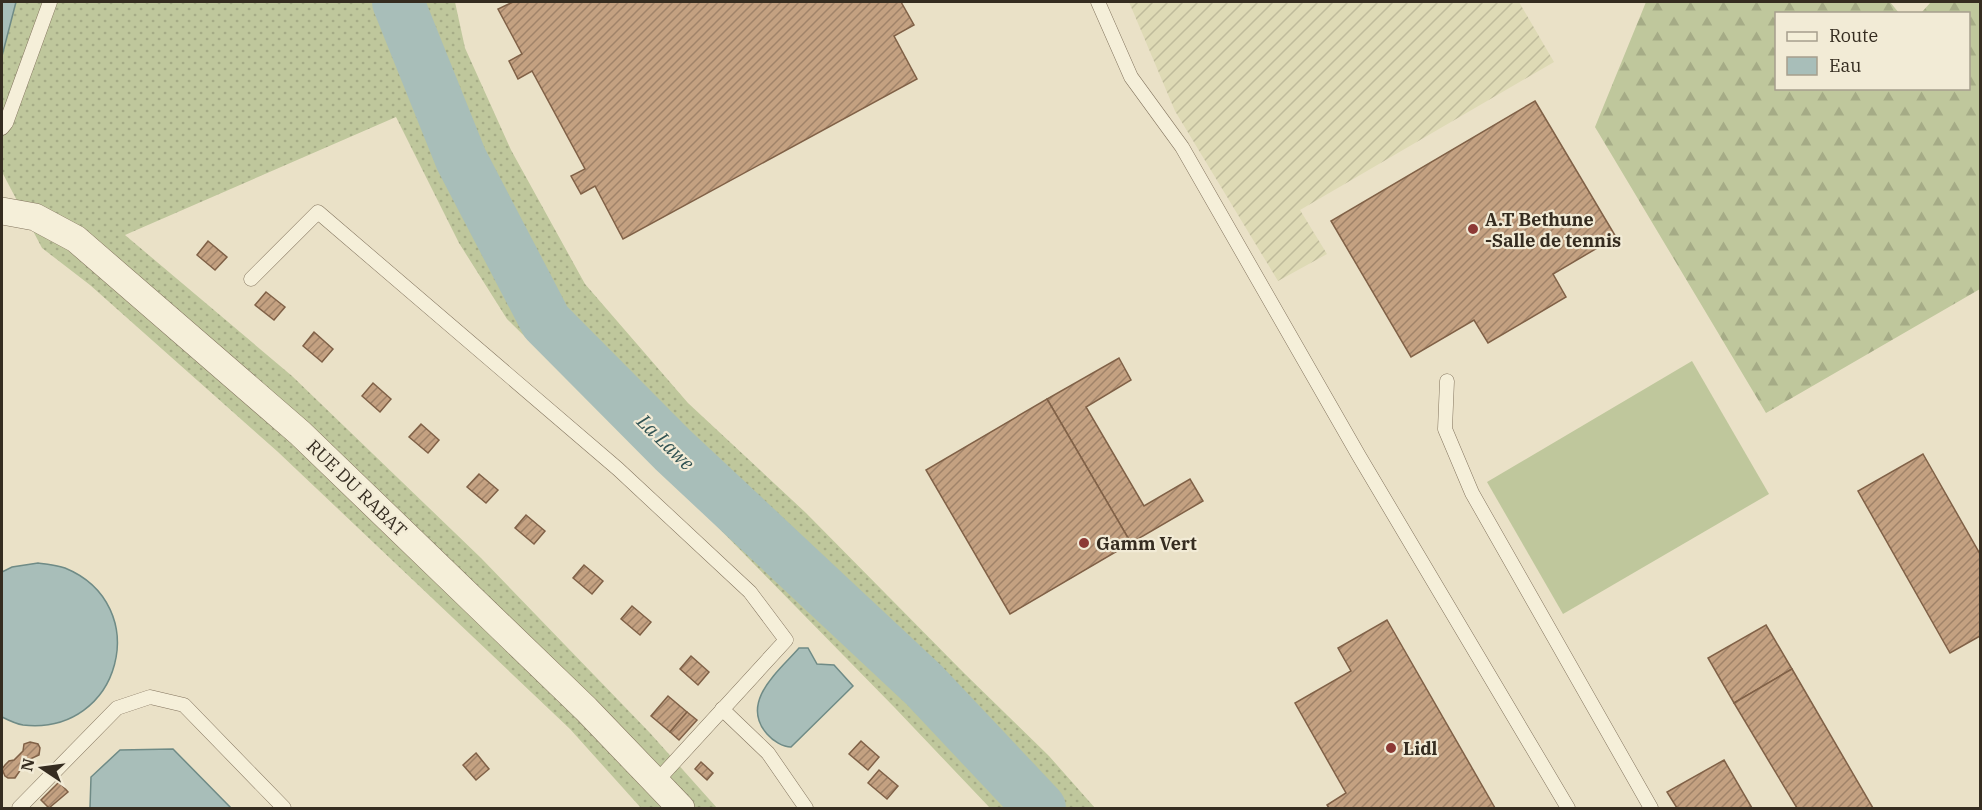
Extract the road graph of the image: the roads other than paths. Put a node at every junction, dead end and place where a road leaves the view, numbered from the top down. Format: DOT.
graph roads {
  1 [pos="50,2"];
  2 [pos="1098,2"];
  3 [pos="2,128"];
  4 [pos="2,211"];
  5 [pos="251,279"];
  6 [pos="1447,381"];
  7 [pos="722,709"];
  8 [pos="656,782"];
  9 [pos="18,808"];
  10 [pos="284,808"];
  11 [pos="681,808"];
  12 [pos="806,808"];
  13 [pos="1568,808"];
  14 [pos="1651,808"];
  1 -- 3 [label="lane"];
  2 -- 13 [label="lane"];
  4 -- 8 [label="street, RUE DU RABAT"];
  5 -- 7 [label="lane"];
  6 -- 14 [label="lane"];
  7 -- 8 [label="lane"];
  7 -- 12 [label="lane"];
  8 -- 11 [label="street, RUE DU RABAT"];
  9 -- 10 [label="lane"];
}
